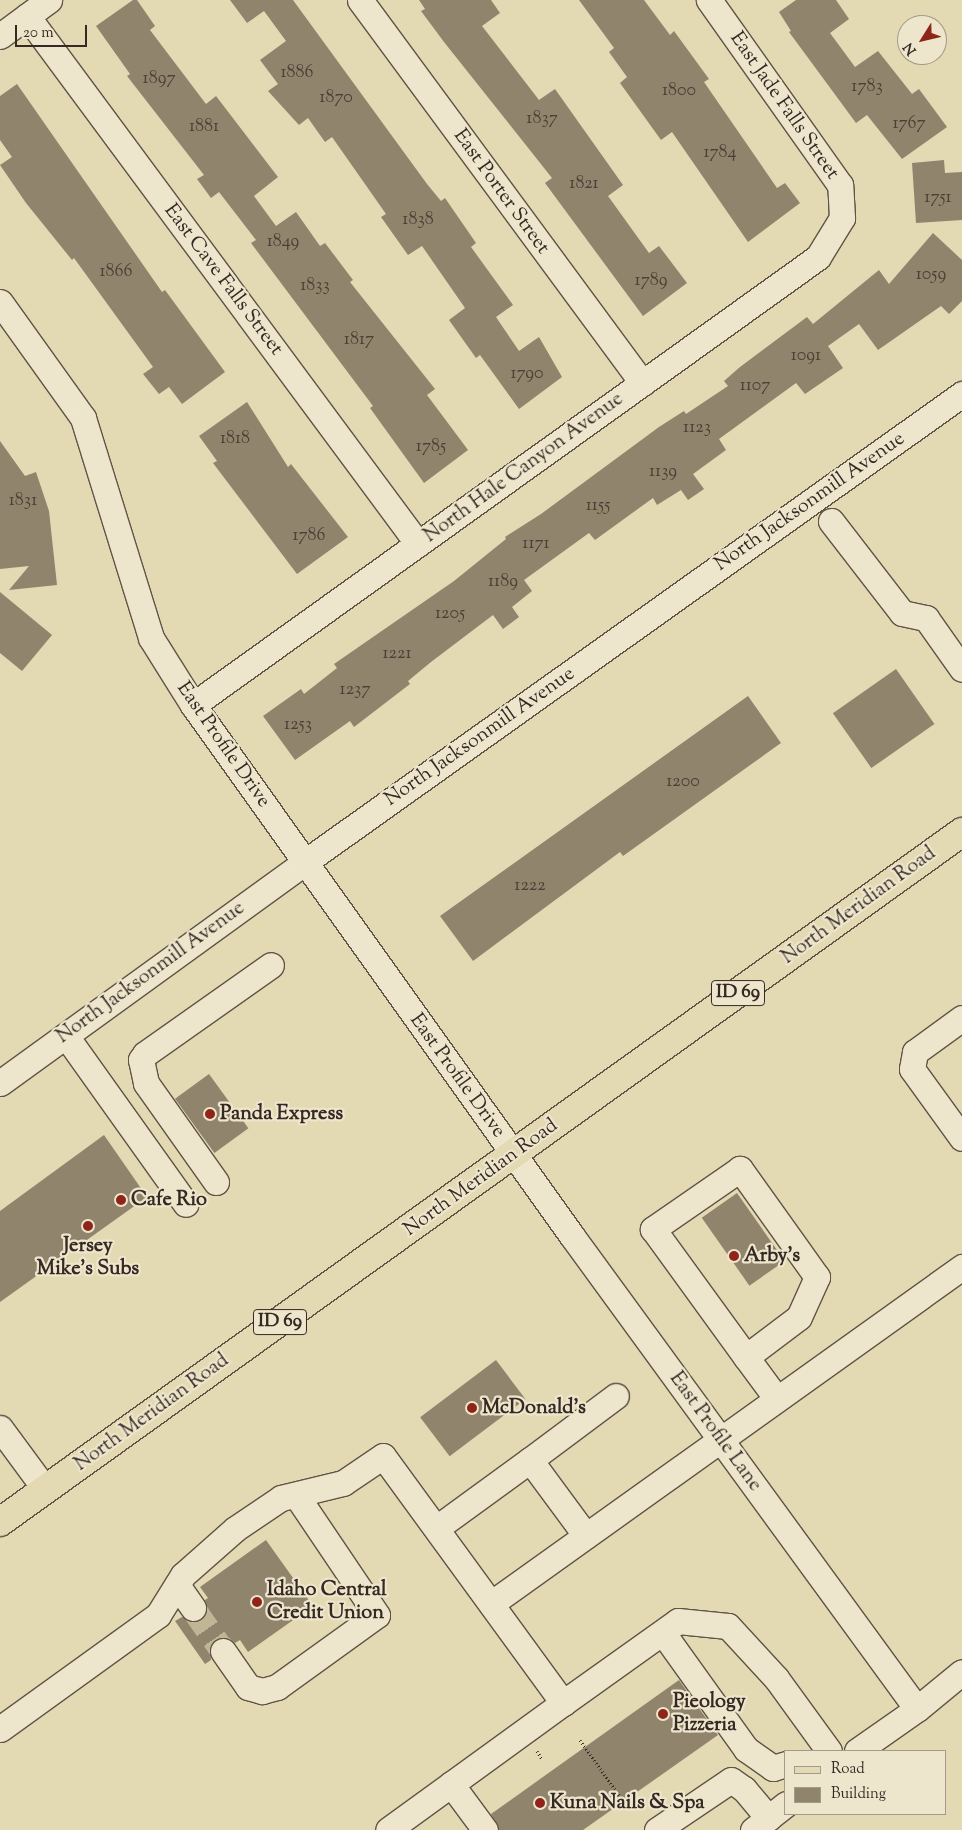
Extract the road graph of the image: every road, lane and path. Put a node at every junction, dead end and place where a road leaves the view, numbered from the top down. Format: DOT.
graph roads {
  1 [pos="50,0"];
  2 [pos="360,0"];
  3 [pos="712,1"];
  4 [pos="27,16"];
  5 [pos="0,36"];
  6 [pos="842,218"];
  7 [pos="0,302"];
  8 [pos="642,383"];
  9 [pos="962,394"];
  10 [pos="832,521"];
  11 [pos="418,544"];
  12 [pos="962,669"];
  13 [pos="193,705"];
  14 [pos="962,832"];
  15 [pos="305,862"];
  16 [pos="271,965"];
  17 [pos="962,1018"];
  18 [pos="66,1036"];
  19 [pos="0,1083"];
  20 [pos="962,1138"];
  21 [pos="514,1155"];
  22 [pos="216,1182"];
  23 [pos="186,1204"];
  24 [pos="962,1267"];
  25 [pos="746,1357"];
  26 [pos="616,1396"];
  27 [pos="777,1399"];
  28 [pos="0,1428"];
  29 [pos="720,1439"];
  30 [pos="530,1460"];
  31 [pos="46,1489"];
  32 [pos="296,1495"];
  33 [pos="0,1522"];
  34 [pos="438,1527"];
  35 [pos="586,1536"];
  36 [pos="177,1585"];
  37 [pos="492,1603"];
  38 [pos="193,1608"];
  39 [pos="663,1633"];
  40 [pos="223,1651"];
  41 [pos="962,1672"];
  42 [pos="563,1703"];
  43 [pos="917,1709"];
  44 [pos="0,1729"];
  45 [pos="580,1740"];
  46 [pos="821,1749"];
  47 [pos="858,1750"];
  48 [pos="784,1765"];
  49 [pos="451,1784"];
  50 [pos="626,1805"];
  51 [pos="769,1818"];
  52 [pos="388,1830"];
  53 [pos="485,1830"];
  54 [pos="657,1830"];
  1 -- 4 [label="street"];
  2 -- 8 [label="street, East Porter Street"];
  3 -- 6 [label="street, East Jade Falls Street"];
  4 -- 5 [label="street"];
  4 -- 11 [label="street, East Cave Falls Street"];
  6 -- 8 [label="street, North Hale Canyon Avenue"];
  7 -- 13 [label="street, East Profile Drive"];
  8 -- 11 [label="street, North Hale Canyon Avenue"];
  9 -- 15 [label="street, North Jacksonmill Avenue"];
  10 -- 12 [label="street"];
  11 -- 13 [label="street, North Hale Canyon Avenue"];
  13 -- 15 [label="street, East Profile Drive"];
  14 -- 21 [label="main road, North Meridian Road / ID 69"];
  15 -- 18 [label="street, North Jacksonmill Avenue"];
  15 -- 21 [label="street, East Profile Drive"];
  16 -- 22 [label="street"];
  17 -- 20 [label="street"];
  18 -- 19 [label="street, North Jacksonmill Avenue"];
  18 -- 23 [label="street"];
  21 -- 29 [label="street, East Profile Lane"];
  21 -- 31 [label="main road, North Meridian Road / ID 69"];
  24 -- 27 [label="street"];
  25 -- 25 [label="street"];
  25 -- 27 [label="street"];
  26 -- 30 [label="street"];
  27 -- 29 [label="street"];
  28 -- 31 [label="street"];
  29 -- 35 [label="street"];
  29 -- 43 [label="street, East Profile Lane"];
  30 -- 34 [label="street"];
  30 -- 35 [label="street"];
  31 -- 33 [label="main road, North Meridian Road / ID 69"];
  32 -- 34 [label="street"];
  32 -- 36 [label="street"];
  32 -- 40 [label="street"];
  34 -- 37 [label="street"];
  35 -- 37 [label="street"];
  36 -- 38 [label="street"];
  36 -- 44 [label="street"];
  37 -- 42 [label="street"];
  39 -- 42 [label="street"];
  39 -- 46 [label="street"];
  39 -- 48 [label="street"];
  41 -- 43 [label="street"];
  42 -- 49 [label="street"];
  43 -- 47 [label="street"];
  45 -- 50 [label="path"];
  49 -- 52 [label="street"];
  49 -- 53 [label="street"];
  51 -- 54 [label="street"];
}
